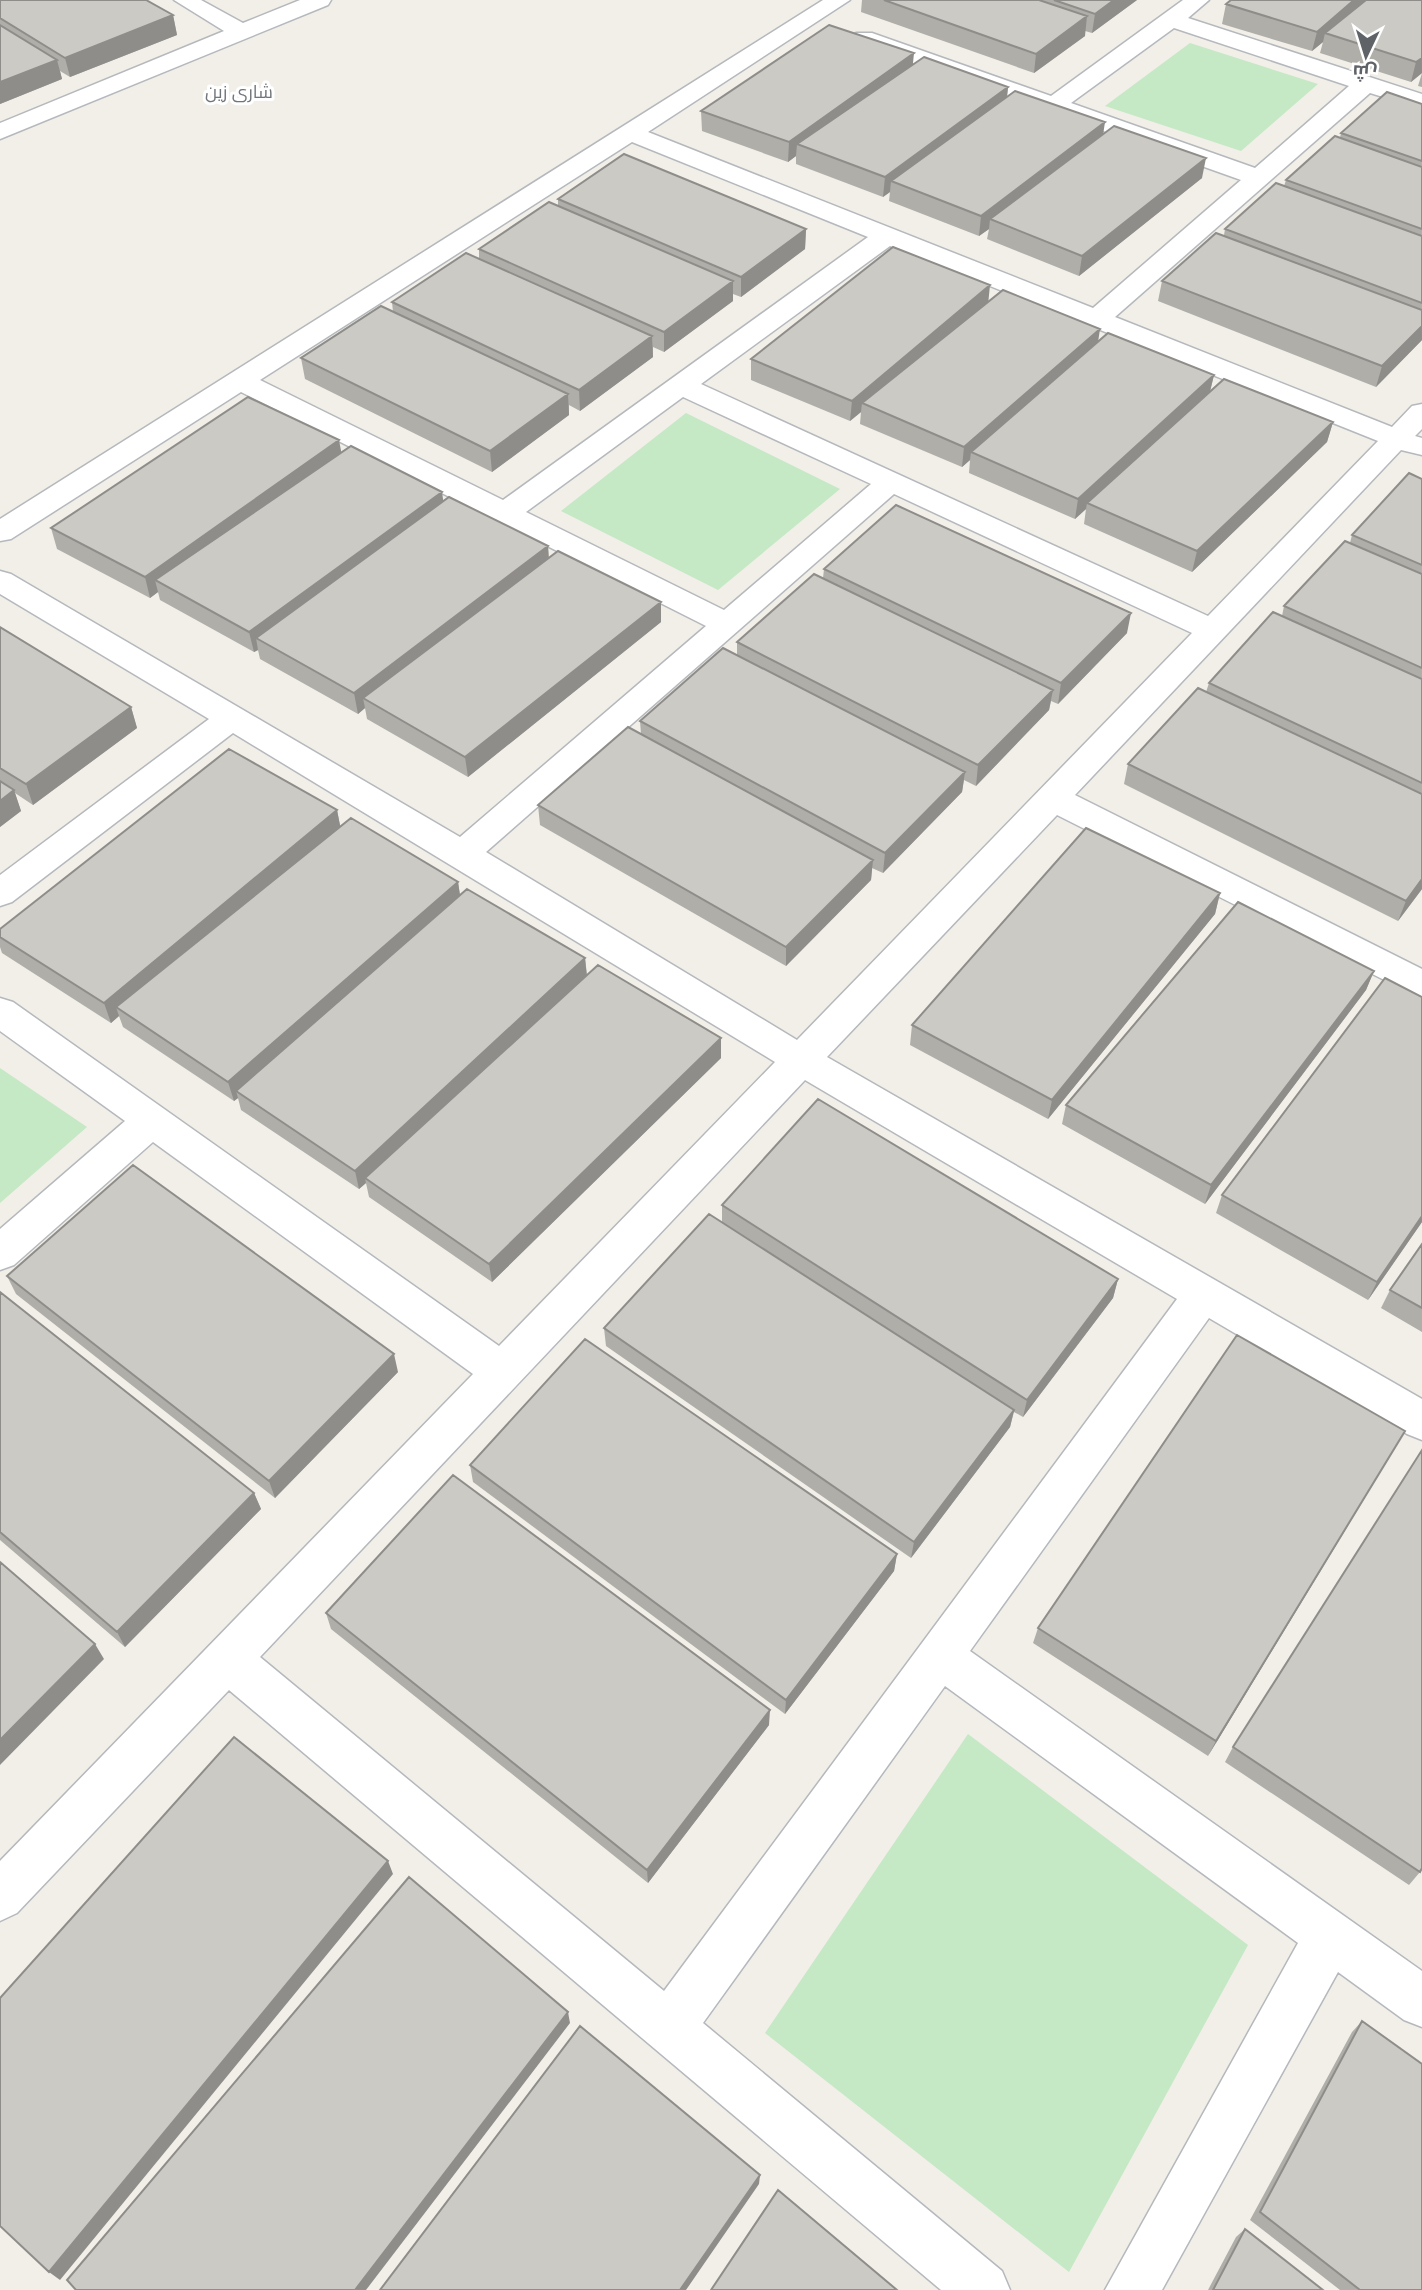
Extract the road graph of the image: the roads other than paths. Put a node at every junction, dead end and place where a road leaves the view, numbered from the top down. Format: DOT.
graph roads {
  1 [pos="185,0"];
  2 [pos="320,0"];
  3 [pos="839,0"];
  4 [pos="1198,0"];
  5 [pos="809,19"];
  6 [pos="1171,20"];
  7 [pos="242,33"];
  8 [pos="1366,84"];
  9 [pos="1422,102"];
  10 [pos="1054,105"];
  11 [pos="0,132"];
  12 [pos="630,133"];
  13 [pos="1259,178"];
  14 [pos="888,235"];
  15 [pos="1097,319"];
  16 [pos="239,380"];
  17 [pos="681,385"];
  18 [pos="1413,433"];
  19 [pos="890,483"];
  20 [pos="505,513"];
  21 [pos="0,533"];
  22 [pos="0,581"];
  23 [pos="727,624"];
  24 [pos="1213,629"];
  25 [pos="230,719"];
  26 [pos="1052,798"];
  27 [pos="462,854"];
  28 [pos="0,893"];
  29 [pos="1421,984"];
  30 [pos="0,1012"];
  31 [pos="801,1060"];
  32 [pos="152,1121"];
  33 [pos="0,1253"];
  34 [pos="1203,1295"];
  35 [pos="503,1372"];
  36 [pos="1422,1421"];
  37 [pos="940,1656"];
  38 [pos="228,1659"];
  39 [pos="0,1896"];
  40 [pos="1330,1936"];
  41 [pos="1422,2002"];
  42 [pos="669,2027"];
  43 [pos="983,2290"];
  44 [pos="1132,2290"];
  1 -- 7 [label="street"];
  2 -- 7 [label="street"];
  3 -- 5 [label="street"];
  4 -- 6 [label="street"];
  5 -- 10 [label="street"];
  5 -- 12 [label="street"];
  6 -- 8 [label="street"];
  6 -- 10 [label="street"];
  7 -- 11 [label="street"];
  8 -- 9 [label="street"];
  8 -- 13 [label="street"];
  10 -- 13 [label="street"];
  12 -- 14 [label="street"];
  12 -- 16 [label="street"];
  13 -- 15 [label="street"];
  14 -- 15 [label="street"];
  14 -- 17 [label="street"];
  15 -- 18 [label="street"];
  16 -- 20 [label="street"];
  16 -- 21 [label="street"];
  17 -- 19 [label="street"];
  17 -- 20 [label="street"];
  18 -- 24 [label="street"];
  19 -- 23 [label="street"];
  19 -- 24 [label="street"];
  20 -- 23 [label="street"];
  22 -- 25 [label="street"];
  23 -- 27 [label="street"];
  24 -- 26 [label="street"];
  25 -- 27 [label="street"];
  25 -- 28 [label="street"];
  26 -- 29 [label="street"];
  26 -- 31 [label="street"];
  27 -- 31 [label="street"];
  30 -- 32 [label="street"];
  31 -- 34 [label="street"];
  31 -- 35 [label="street"];
  32 -- 33 [label="street"];
  32 -- 35 [label="street"];
  34 -- 36 [label="street"];
  34 -- 37 [label="street"];
  35 -- 38 [label="street"];
  37 -- 40 [label="street"];
  37 -- 42 [label="street"];
  38 -- 39 [label="street"];
  38 -- 42 [label="street"];
  40 -- 41 [label="street"];
  40 -- 44 [label="street"];
  42 -- 43 [label="street"];
}
